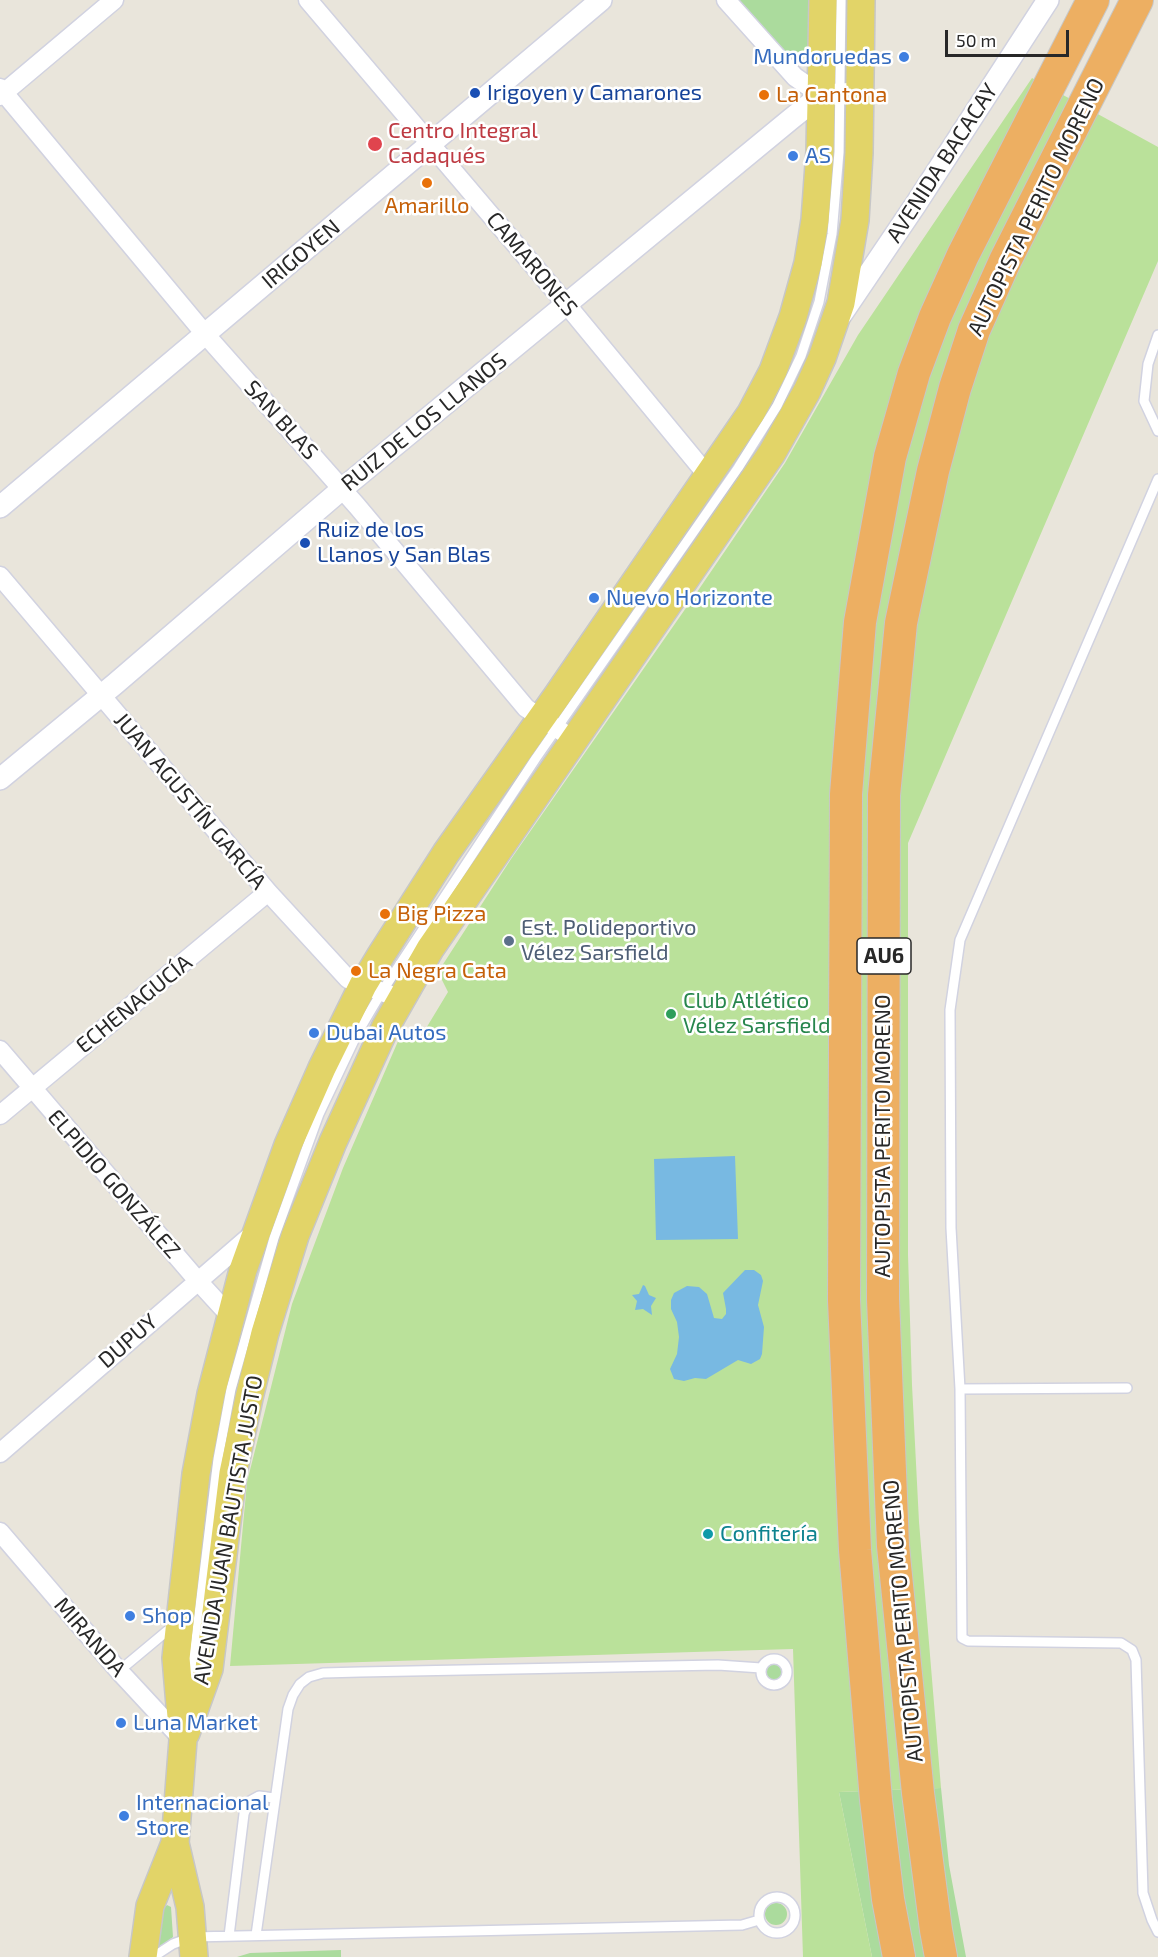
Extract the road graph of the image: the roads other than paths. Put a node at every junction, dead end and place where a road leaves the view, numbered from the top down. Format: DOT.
graph roads {
  1 [pos="114,0"];
  2 [pos="308,0"];
  3 [pos="602,0"];
  4 [pos="726,0"];
  5 [pos="823,0"];
  6 [pos="842,0"];
  7 [pos="861,0"];
  8 [pos="1048,0"];
  9 [pos="1093,0"];
  10 [pos="1137,0"];
  11 [pos="1,92"];
  12 [pos="840,94"];
  13 [pos="430,145"];
  14 [pos="567,305"];
  15 [pos="834,326"];
  16 [pos="205,334"];
  17 [pos="1158,335"];
  18 [pos="1158,431"];
  19 [pos="708,476"];
  20 [pos="1158,479"];
  21 [pos="342,489"];
  22 [pos="0,507"];
  23 [pos="0,576"];
  24 [pos="101,695"];
  25 [pos="557,729"];
  26 [pos="0,779"];
  27 [pos="268,892"];
  28 [pos="382,992"];
  29 [pos="0,1050"];
  30 [pos="32,1088"];
  31 [pos="0,1115"];
  32 [pos="257,1230"];
  33 [pos="198,1281"];
  34 [pos="230,1316"];
  35 [pos="1127,1388"];
  36 [pos="960,1389"];
  37 [pos="0,1453"];
  38 [pos="0,1532"];
  39 [pos="180,1621"];
  40 [pos="761,1668"];
  41 [pos="119,1671"];
  42 [pos="183,1740"];
  43 [pos="274,1798"];
  44 [pos="175,1843"];
  45 [pos="759,1920"];
  46 [pos="1158,1932"];
  47 [pos="256,1935"];
  48 [pos="229,1936"];
  49 [pos="193,1947"];
  50 [pos="143,1957"];
  51 [pos="153,1957"];
  52 [pos="899,1957"];
  53 [pos="941,1957"];
  1 -- 11 [label="street"];
  2 -- 13 [label="street, CAMARONES"];
  3 -- 13 [label="street, IRIGOYEN"];
  4 -- 12 [label="street"];
  5 -- 12 [label="main road, AVENIDA JUAN BAUTISTA JUSTO"];
  6 -- 12 [label="lane"];
  7 -- 12 [label="main road, AVENIDA JUAN BAUTISTA JUSTO"];
  8 -- 15 [label="street, AVENIDA BACACAY"];
  9 -- 52 [label="highway, AUTOPISTA PERITO MORENO / AU6"];
  10 -- 53 [label="highway, AUTOPISTA PERITO MORENO / AU6"];
  11 -- 16 [label="street, SAN BLAS"];
  12 -- 14 [label="street, RUIZ DE LOS LLANOS"];
  12 -- 15 [label="main road, AVENIDA JUAN BAUTISTA JUSTO"];
  12 -- 19 [label="main road, AVENIDA JUAN BAUTISTA JUSTO"];
  12 -- 25 [label="lane"];
  13 -- 14 [label="street, CAMARONES"];
  13 -- 16 [label="street, IRIGOYEN"];
  14 -- 19 [label="street, CAMARONES"];
  14 -- 21 [label="street, RUIZ DE LOS LLANOS"];
  15 -- 25 [label="main road, AVENIDA JUAN BAUTISTA JUSTO"];
  16 -- 21 [label="street, SAN BLAS"];
  16 -- 22 [label="street, IRIGOYEN"];
  17 -- 18 [label="lane"];
  19 -- 25 [label="main road, AVENIDA JUAN BAUTISTA JUSTO"];
  20 -- 36 [label="lane"];
  21 -- 24 [label="street, RUIZ DE LOS LLANOS"];
  21 -- 25 [label="street, SAN BLAS"];
  23 -- 24 [label="street, JUAN AGUSTÍN GARCÍA"];
  24 -- 26 [label="street, RUIZ DE LOS LLANOS"];
  24 -- 27 [label="street, JUAN AGUSTÍN GARCÍA"];
  25 -- 28 [label="main road, AVENIDA JUAN BAUTISTA JUSTO"];
  25 -- 28 [label="main road, AVENIDA JUAN BAUTISTA JUSTO"];
  27 -- 28 [label="street, JUAN AGUSTÍN GARCÍA"];
  27 -- 30 [label="street, ECHENAGUCÍA"];
  28 -- 32 [label="main road, AVENIDA JUAN BAUTISTA JUSTO"];
  28 -- 42 [label="main road, AVENIDA JUAN BAUTISTA JUSTO"];
  29 -- 30 [label="street, ELPIDIO GONZÁLEZ"];
  30 -- 31 [label="street, ECHENAGUCÍA"];
  30 -- 33 [label="street, ELPIDIO GONZÁLEZ"];
  32 -- 33 [label="street, DUPUY"];
  32 -- 34 [label="main road, AVENIDA JUAN BAUTISTA JUSTO"];
  33 -- 34 [label="street, ELPIDIO GONZÁLEZ"];
  33 -- 37 [label="street, DUPUY"];
  34 -- 39 [label="main road, AVENIDA JUAN BAUTISTA JUSTO"];
  35 -- 36 [label="lane"];
  36 -- 46 [label="lane"];
  38 -- 41 [label="street, MIRANDA"];
  39 -- 41 [label="lane"];
  39 -- 42 [label="main road, AVENIDA JUAN BAUTISTA JUSTO"];
  40 -- 43 [label="lane"];
  41 -- 42 [label="street, MIRANDA"];
  42 -- 44 [label="main road, AVENIDA JUAN BAUTISTA JUSTO"];
  43 -- 47 [label="lane"];
  43 -- 48 [label="lane"];
  44 -- 49 [label="main road, AVENIDA JUAN BAUTISTA JUSTO"];
  44 -- 50 [label="main road, AVENIDA JUAN BAUTISTA JUSTO"];
  45 -- 45 [label="lane"];
  45 -- 47 [label="lane"];
  47 -- 48 [label="lane"];
  48 -- 49 [label="lane"];
  49 -- 51 [label="lane"];
}
